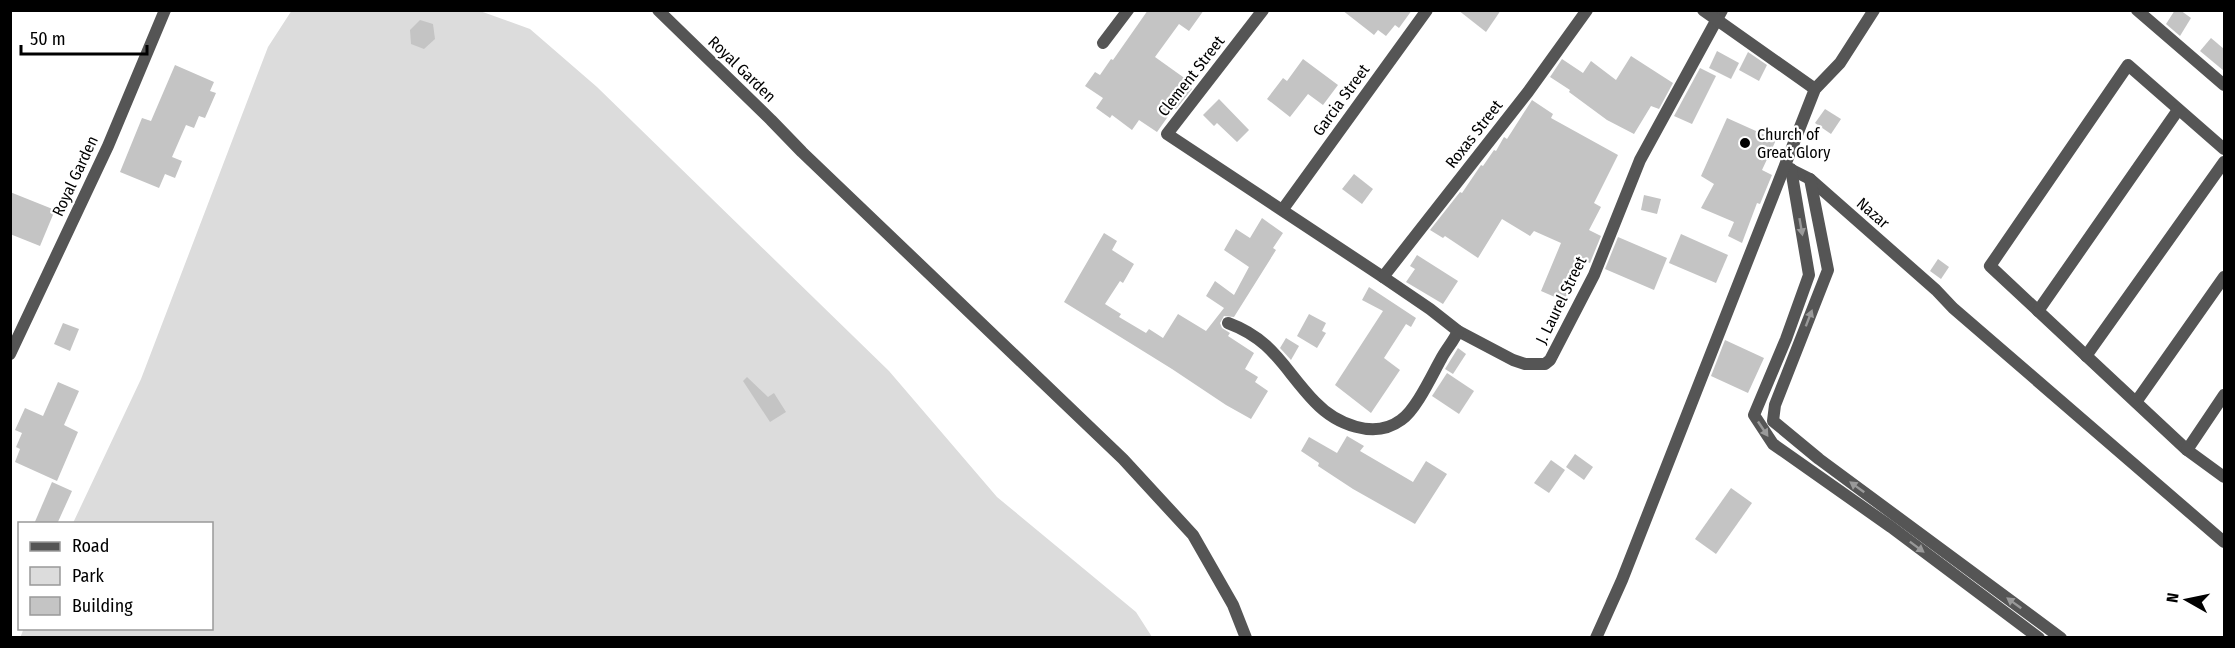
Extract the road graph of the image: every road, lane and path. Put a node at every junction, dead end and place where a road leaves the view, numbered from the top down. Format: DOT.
graph roads {
  1 [pos="165,10"];
  2 [pos="658,10"];
  3 [pos="1128,10"];
  4 [pos="1263,10"];
  5 [pos="1427,10"];
  6 [pos="1587,10"];
  7 [pos="1703,10"];
  8 [pos="1874,10"];
  9 [pos="2137,10"];
  10 [pos="1720,15"];
  11 [pos="1103,43"];
  12 [pos="2224,85"];
  13 [pos="1815,89"];
  14 [pos="2178,110"];
  15 [pos="1167,134"];
  16 [pos="2224,149"];
  17 [pos="2224,162"];
  18 [pos="1788,168"];
  19 [pos="1810,178"];
  20 [pos="1283,209"];
  21 [pos="1383,277"];
  22 [pos="2224,277"];
  23 [pos="2038,311"];
  24 [pos="1228,323"];
  25 [pos="1458,331"];
  26 [pos="1786,339"];
  27 [pos="1799,344"];
  28 [pos="10,354"];
  29 [pos="2086,356"];
  30 [pos="2224,395"];
  31 [pos="2136,402"];
  32 [pos="2187,450"];
  33 [pos="1814,455"];
  34 [pos="1806,467"];
  35 [pos="2224,477"];
  36 [pos="1880,512"];
  37 [pos="2224,542"];
  38 [pos="2031,624"];
  39 [pos="1246,638"];
  40 [pos="1596,638"];
  41 [pos="2039,638"];
  42 [pos="2061,638"];
  1 -- 28 [label="street, Royal Garden"];
  2 -- 39 [label="street, Royal Garden"];
  3 -- 11 [label="street"];
  4 -- 15 [label="street, Clement Street"];
  5 -- 20 [label="street, Garcia Street"];
  6 -- 21 [label="street, Roxas Street"];
  7 -- 10 [label="street"];
  8 -- 13 [label="street"];
  9 -- 12 [label="street"];
  10 -- 13 [label="street"];
  10 -- 25 [label="street, J. Laurel Street"];
  13 -- 18 [label="street"];
  14 -- 16 [label="street"];
  14 -- 23 [label="street"];
  14 -- 23 [label="street"];
  15 -- 20 [label="street, J. Laurel Street"];
  17 -- 29 [label="street"];
  18 -- 19 [label="street, Nazar"];
  18 -- 26 [label="street, one-way"];
  18 -- 40 [label="street"];
  27 -- 19 [label="street, one-way"];
  19 -- 37 [label="street, Nazar"];
  20 -- 21 [label="street, J. Laurel Street"];
  21 -- 25 [label="street, J. Laurel Street"];
  22 -- 31 [label="street"];
  23 -- 29 [label="street"];
  24 -- 25 [label="street"];
  26 -- 27 [label="street"];
  26 -- 34 [label="street, one-way"];
  27 -- 33 [label="street"];
  29 -- 31 [label="street"];
  30 -- 32 [label="street"];
  31 -- 32 [label="street"];
  32 -- 35 [label="street"];
  33 -- 34 [label="street"];
  36 -- 33 [label="street, one-way"];
  34 -- 36 [label="street"];
  36 -- 38 [label="street"];
  38 -- 41 [label="street"];
  38 -- 42 [label="street"];
}
